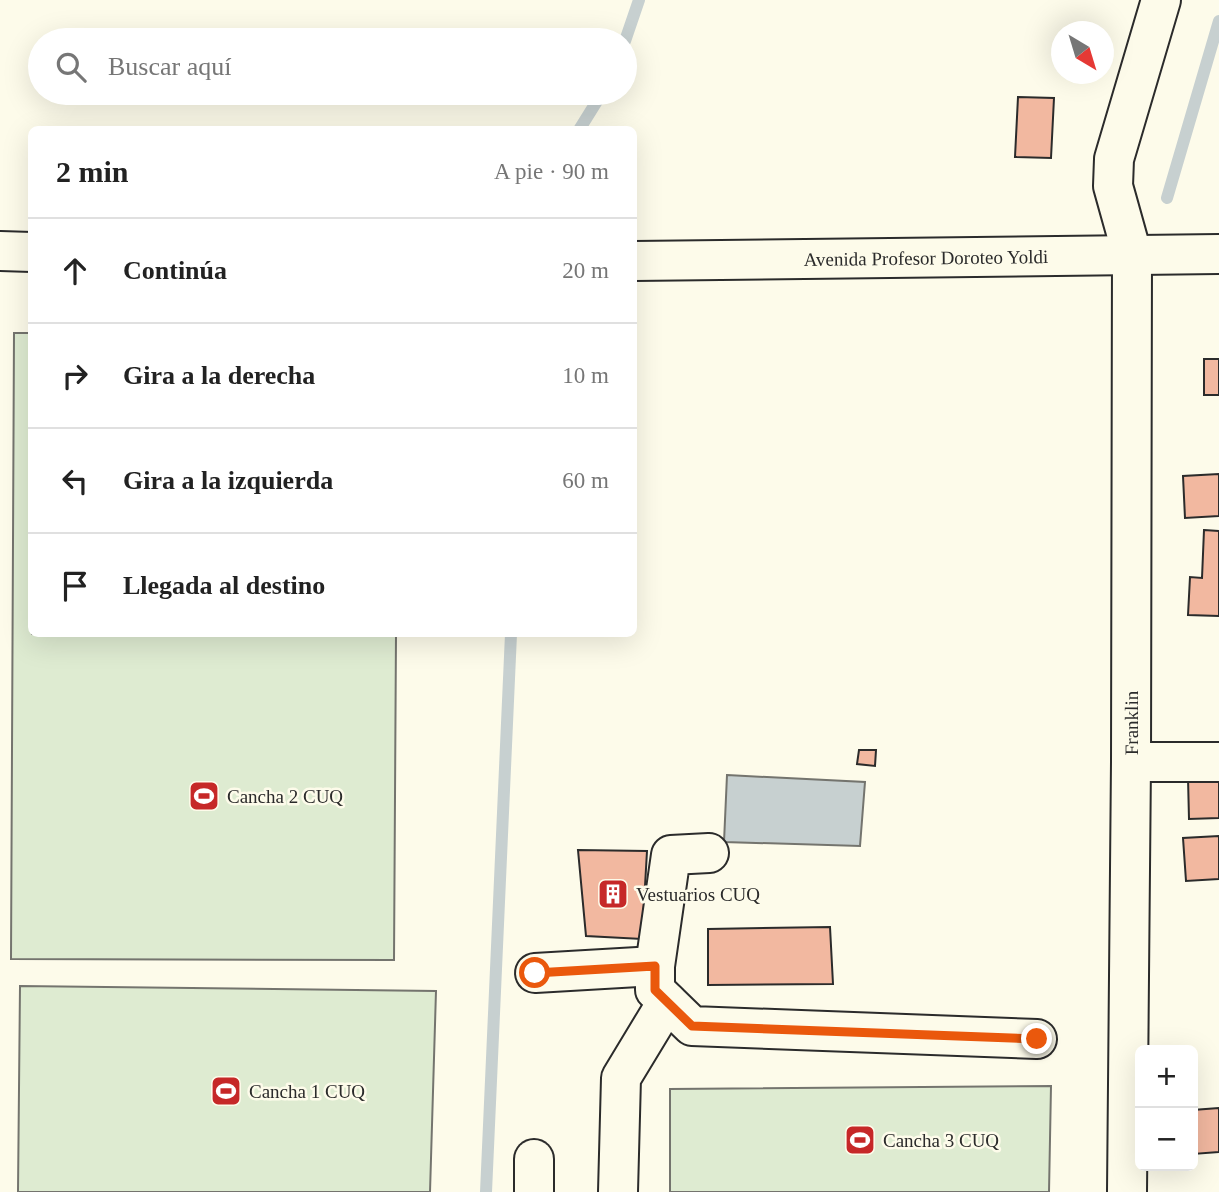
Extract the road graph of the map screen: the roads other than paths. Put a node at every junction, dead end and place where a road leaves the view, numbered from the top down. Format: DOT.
graph roads {
  1 [pos="1161,0"];
  2 [pos="0,251"];
  3 [pos="28,252"];
  4 [pos="1132,254"];
  5 [pos="1219,254"];
  6 [pos="637,261"];
  7 [pos="1131,762"];
  8 [pos="1219,762"];
  9 [pos="709,853"];
  10 [pos="655,966"];
  11 [pos="535,973"];
  12 [pos="667,1002"];
  13 [pos="1037,1039"];
  14 [pos="618,1192"];
  15 [pos="1127,1192"];
  1 -- 4 [label="street, Franklin"];
  2 -- 3 [label="street"];
  4 -- 5 [label="street, Avenida Profesor Doroteo Yoldi"];
  4 -- 6 [label="street, Avenida Profesor Doroteo Yoldi"];
  4 -- 7 [label="street, Franklin"];
  7 -- 8 [label="street"];
  7 -- 15 [label="street, Franklin"];
  9 -- 10 [label="street"];
  10 -- 11 [label="street"];
  10 -- 12 [label="street"];
  12 -- 13 [label="street"];
  12 -- 14 [label="street"];
}
